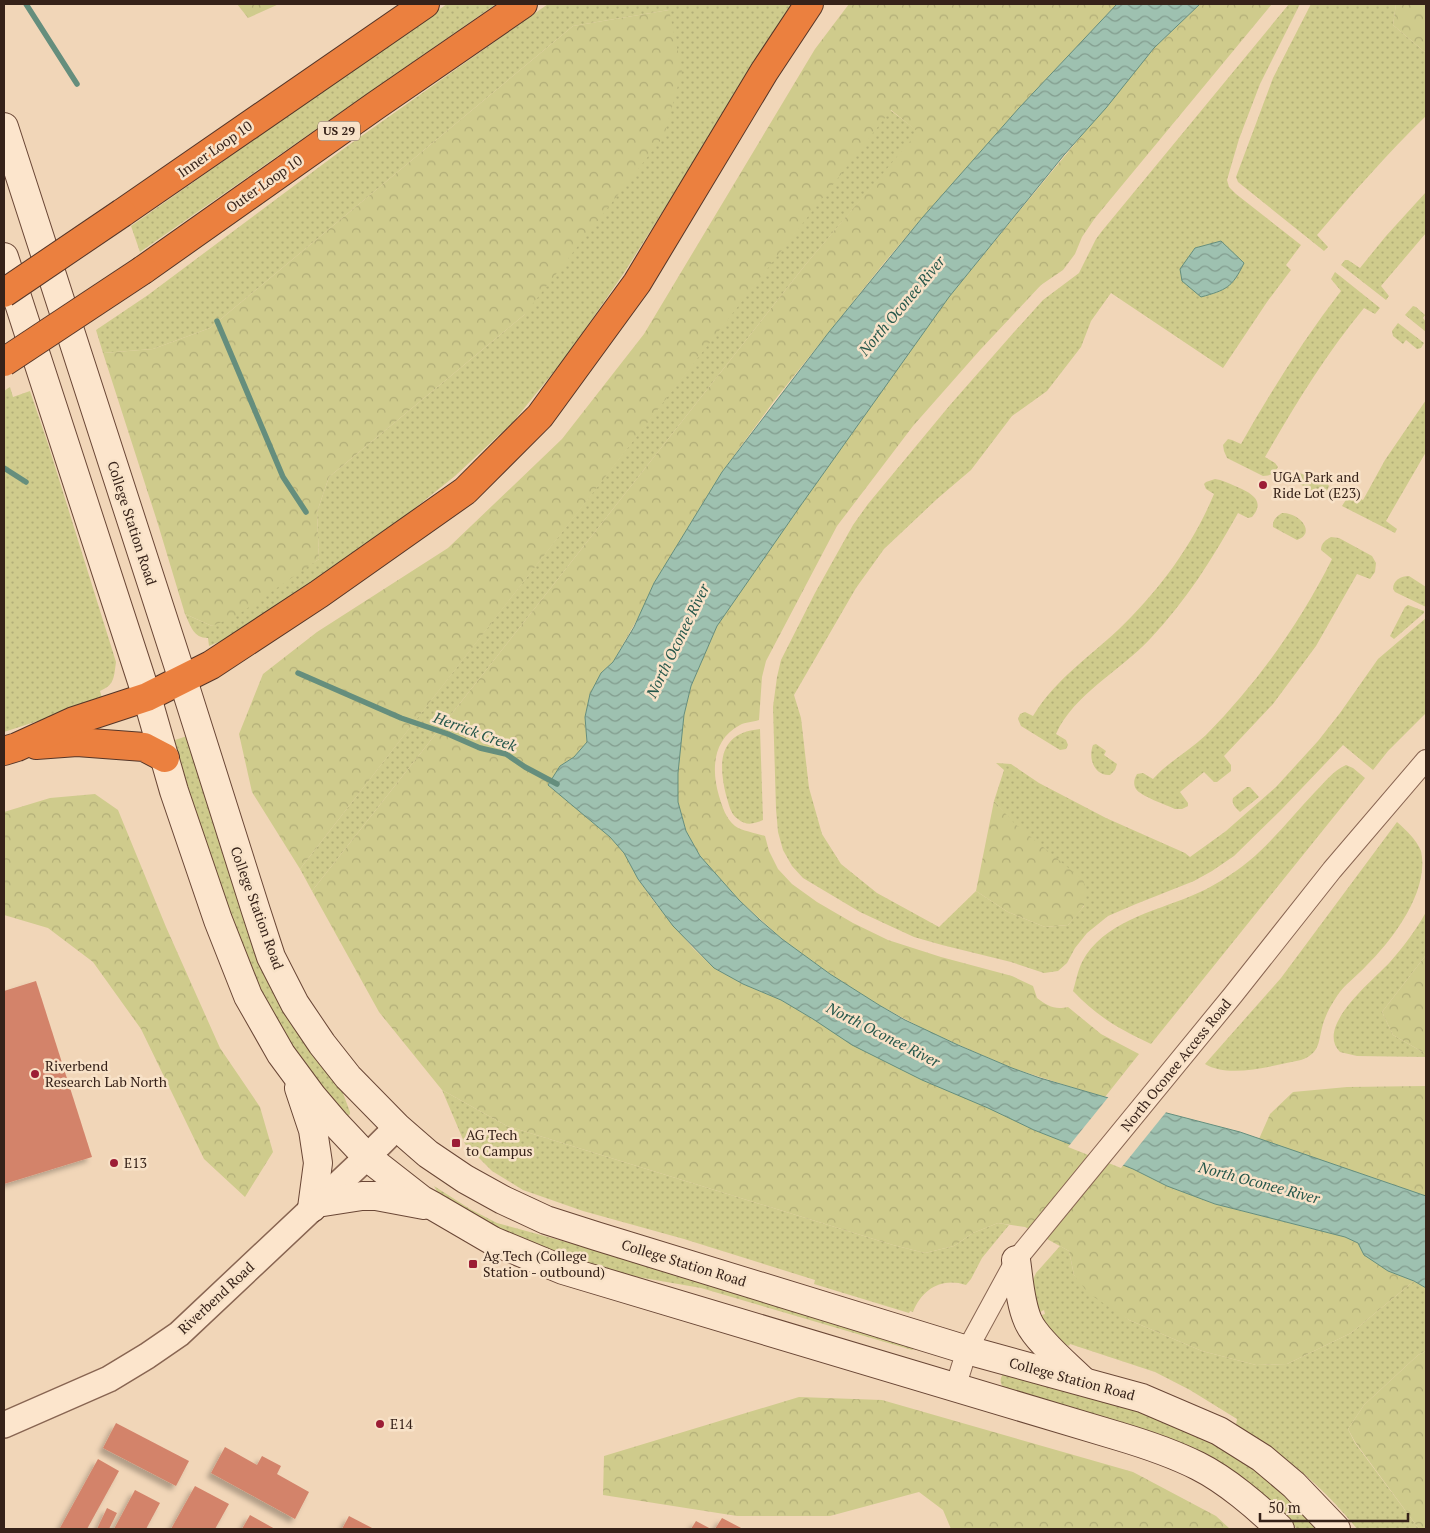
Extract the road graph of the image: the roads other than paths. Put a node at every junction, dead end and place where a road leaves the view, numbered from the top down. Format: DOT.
graph roads {
  1 [pos="426,4"];
  2 [pos="523,4"];
  3 [pos="809,4"];
  4 [pos="4,127"];
  5 [pos="4,257"];
  6 [pos="4,293"];
  7 [pos="4,362"];
  8 [pos="183,680"];
  9 [pos="147,697"];
  10 [pos="10,749"];
  11 [pos="165,758"];
  12 [pos="1426,760"];
  13 [pos="294,1072"];
  14 [pos="397,1127"];
  15 [pos="367,1157"];
  16 [pos="315,1205"];
  17 [pos="433,1206"];
  18 [pos="1016,1260"];
  19 [pos="967,1350"];
  20 [pos="1084,1382"];
  21 [pos="955,1388"];
  22 [pos="4,1425"];
  23 [pos="1280,1529"];
  24 [pos="1336,1529"];
  1 -- 6 [label="highway, Inner Loop 10, bridge"];
  2 -- 7 [label="highway, Outer Loop 10 / US 29, bridge"];
  3 -- 8 [label="highway"];
  4 -- 8 [label="main road, College Station Road"];
  5 -- 9 [label="main road"];
  8 -- 9 [label="highway"];
  8 -- 14 [label="main road, College Station Road"];
  9 -- 10 [label="highway"];
  9 -- 11 [label="main road"];
  10 -- 11 [label="highway"];
  11 -- 13 [label="main road"];
  12 -- 18 [label="street, North Oconee Access Road"];
  13 -- 15 [label="main road"];
  13 -- 16 [label="main road"];
  14 -- 15 [label="street, Riverbend Road"];
  14 -- 19 [label="main road, College Station Road"];
  15 -- 16 [label="street, Riverbend Road"];
  15 -- 17 [label="main road"];
  16 -- 17 [label="main road"];
  16 -- 22 [label="street, Riverbend Road"];
  17 -- 21 [label="main road"];
  18 -- 19 [label="street, North Oconee Access Road"];
  18 -- 20 [label="main road"];
  19 -- 20 [label="main road, College Station Road"];
  19 -- 21 [label="street, North Oconee Access Road"];
  20 -- 24 [label="main road, College Station Road"];
  21 -- 23 [label="main road"];
}
